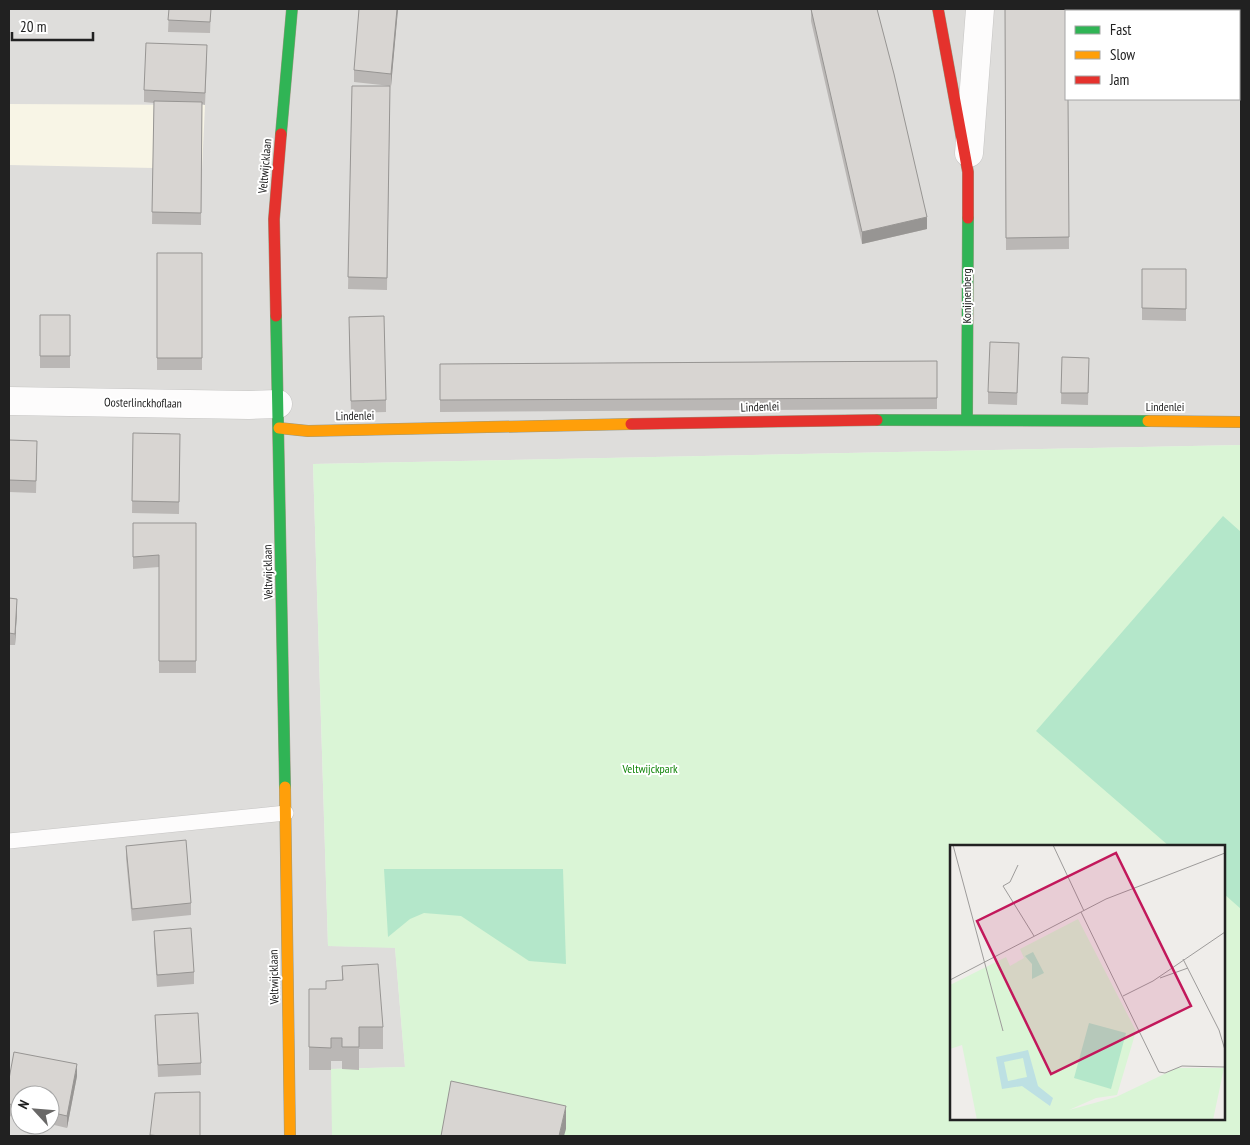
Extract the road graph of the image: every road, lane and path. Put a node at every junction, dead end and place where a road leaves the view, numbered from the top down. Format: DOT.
graph roads {
  1 [pos="292,9"];
  2 [pos="938,9"];
  3 [pos="980,9"];
  4 [pos="968,172"];
  5 [pos="9,401"];
  6 [pos="278,416"];
  7 [pos="967,420"];
  8 [pos="1241,422"];
  9 [pos="286,813"];
  10 [pos="9,841"];
  11 [pos="290,1136"];
  1 -- 6 [label="street, Veltwijcklaan"];
  2 -- 4 [label="street, Konijnenberg"];
  3 -- 4 [label="street, Konijnenberg"];
  4 -- 7 [label="street, Konijnenberg"];
  5 -- 6 [label="street, Oosterlinckhoflaan"];
  6 -- 7 [label="street, Lindenlei"];
  6 -- 9 [label="street, Veltwijcklaan"];
  7 -- 8 [label="street, Lindenlei"];
  9 -- 10 [label="lane"];
  9 -- 11 [label="street, Veltwijcklaan"];
}
